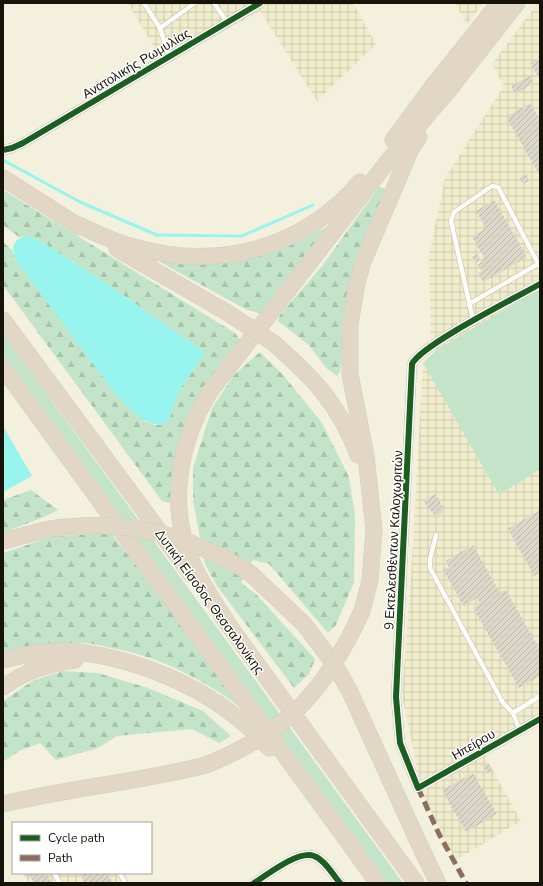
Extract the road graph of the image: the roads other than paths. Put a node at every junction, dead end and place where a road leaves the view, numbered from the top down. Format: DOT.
graph roads {
  1 [pos="144,3"];
  2 [pos="195,3"];
  3 [pos="214,3"];
  4 [pos="260,3"];
  5 [pos="500,3"];
  6 [pos="517,3"];
  7 [pos="226,22"];
  8 [pos="160,28"];
  9 [pos="170,56"];
  10 [pos="449,90"];
  11 [pos="3,150"];
  12 [pos="3,178"];
  13 [pos="72,222"];
  14 [pos="539,266"];
  15 [pos="540,284"];
  16 [pos="469,304"];
  17 [pos="3,320"];
  18 [pos="473,320"];
  19 [pos="3,368"];
  20 [pos="367,480"];
  21 [pos="436,535"];
  22 [pos="3,541"];
  23 [pos="228,624"];
  24 [pos="100,657"];
  25 [pos="3,660"];
  26 [pos="3,687"];
  27 [pos="540,696"];
  28 [pos="513,713"];
  29 [pos="540,719"];
  30 [pos="520,731"];
  31 [pos="418,788"];
  32 [pos="3,804"];
  33 [pos="347,839"];
  34 [pos="55,874"];
  35 [pos="120,874"];
  36 [pos="60,883"];
  37 [pos="125,883"];
  38 [pos="254,883"];
  39 [pos="340,883"];
  40 [pos="378,883"];
  41 [pos="416,883"];
  42 [pos="438,883"];
  1 -- 8 [label="lane"];
  2 -- 8 [label="lane"];
  3 -- 7 [label="lane"];
  4 -- 7 [label="street, Ανατολικής Ρωμυλίας"];
  5 -- 13 [label="highway"];
  6 -- 10 [label="highway"];
  7 -- 9 [label="street, Ανατολικής Ρωμυλίας"];
  8 -- 9 [label="lane"];
  9 -- 11 [label="street, Ανατολικής Ρωμυλίας"];
  10 -- 20 [label="highway"];
  10 -- 23 [label="highway"];
  12 -- 13 [label="highway"];
  13 -- 20 [label="highway, bridge"];
  14 -- 16 [label="lane"];
  14 -- 16 [label="lane"];
  15 -- 18 [label="street, 9 Εκτελεσθέντων Καλοχωριτών"];
  16 -- 18 [label="lane"];
  17 -- 23 [label="highway, Δυτική Είσοδος Θεσσαλονίκης"];
  18 -- 31 [label="street, 9 Εκτελεσθέντων Καλοχωριτών"];
  19 -- 33 [label="highway"];
  20 -- 32 [label="highway, bridge"];
  21 -- 28 [label="lane"];
  22 -- 42 [label="highway, bridge"];
  23 -- 41 [label="highway, Δυτική Είσοδος Θεσσαλονίκης"];
  24 -- 25 [label="highway"];
  24 -- 26 [label="highway"];
  24 -- 33 [label="highway"];
  27 -- 28 [label="lane"];
  28 -- 30 [label="lane"];
  29 -- 30 [label="street, Ηπείρου"];
  30 -- 31 [label="street, Ηπείρου"];
  33 -- 40 [label="highway"];
  34 -- 36 [label="lane"];
  35 -- 37 [label="lane"];
  38 -- 39 [label="street"];
}
